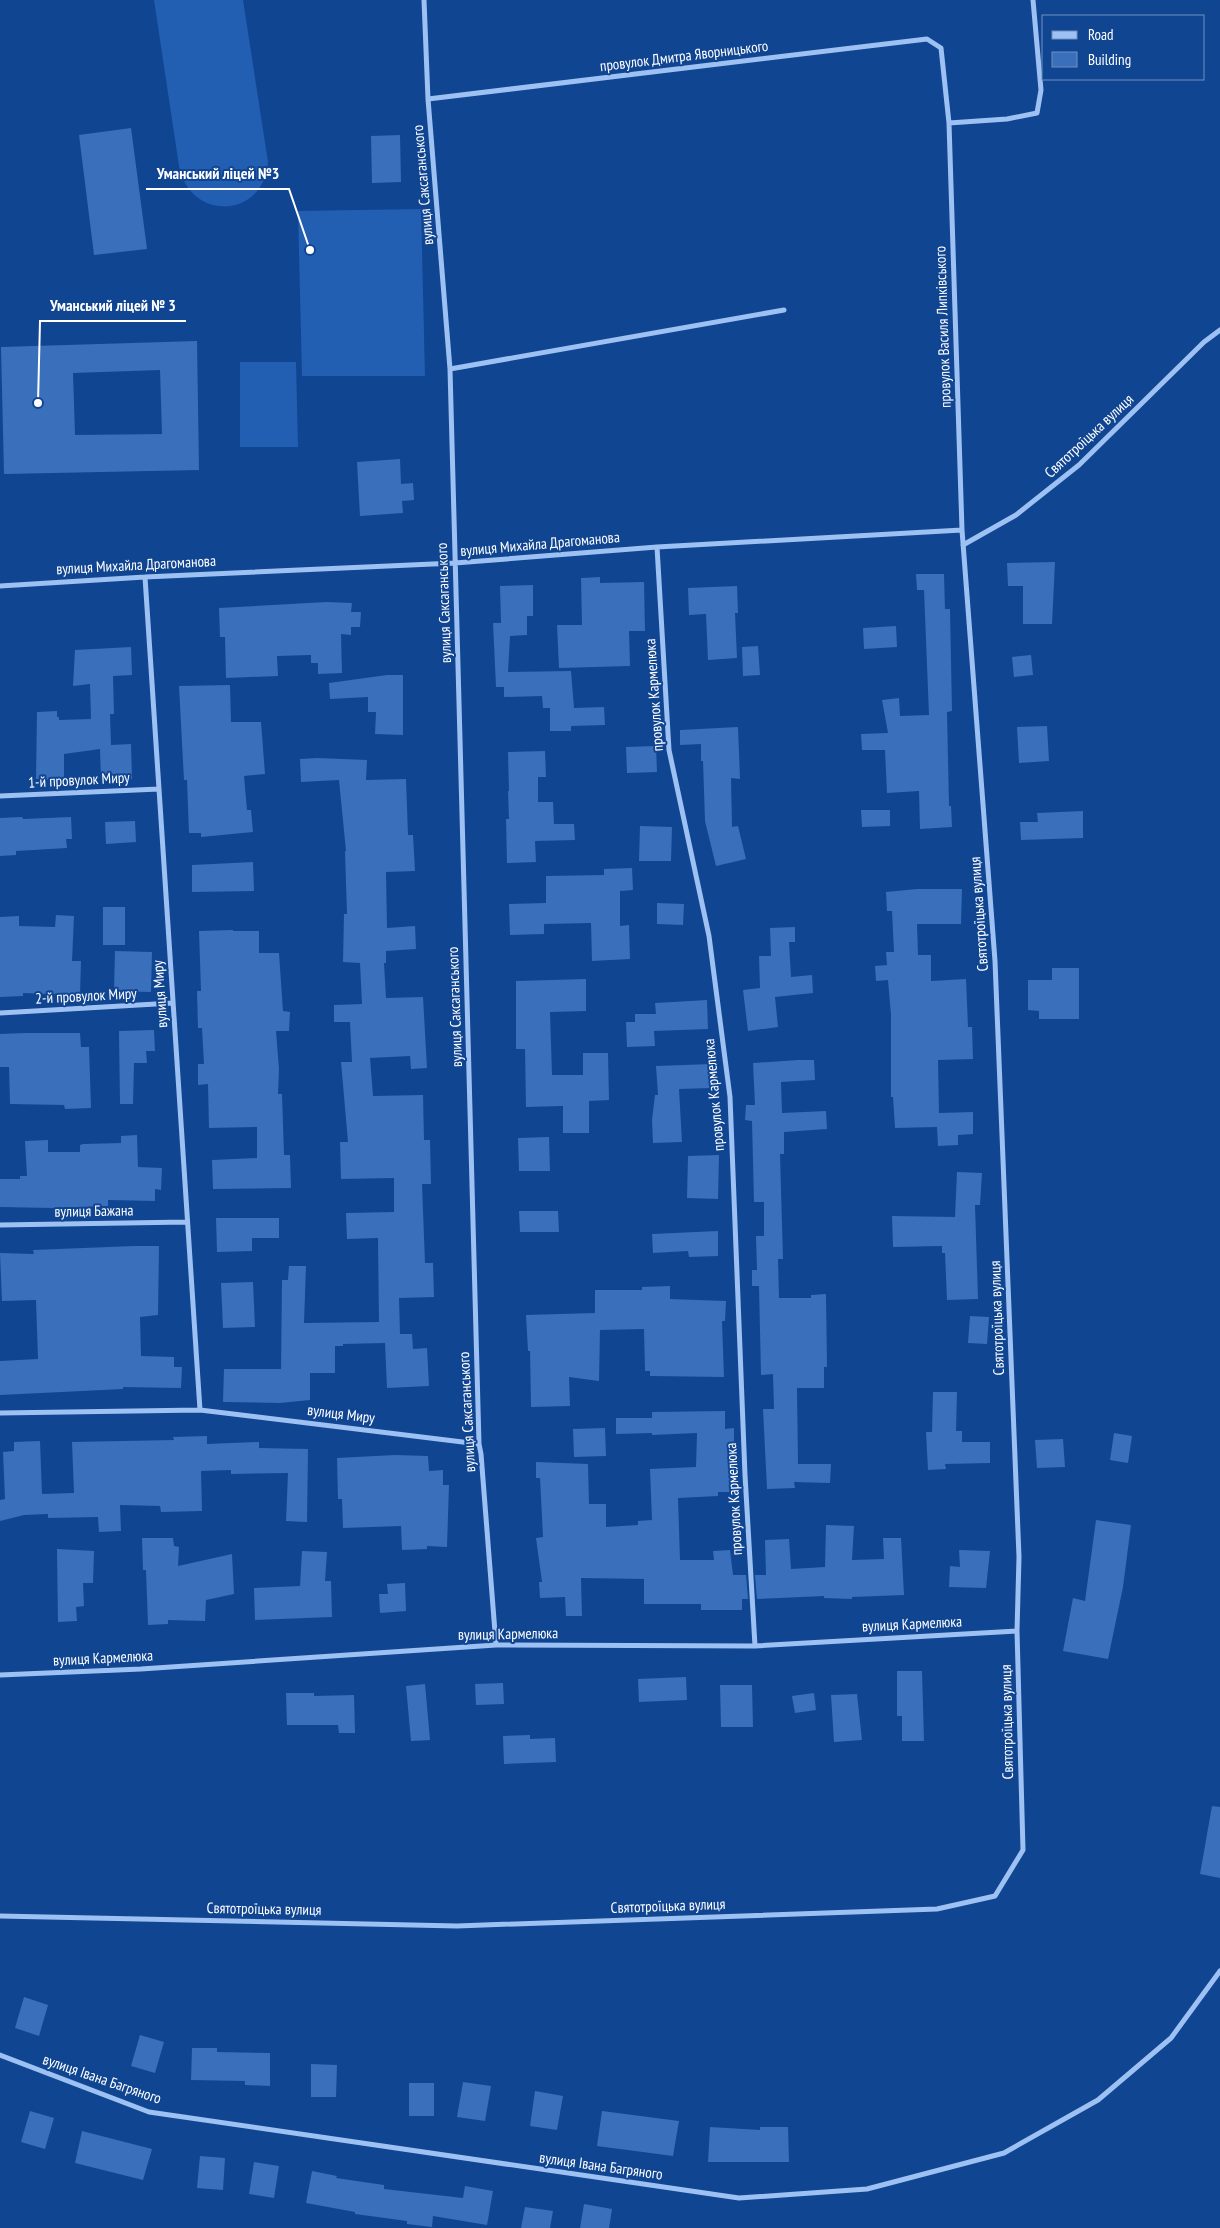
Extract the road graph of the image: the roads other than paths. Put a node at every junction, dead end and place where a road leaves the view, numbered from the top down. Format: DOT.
graph roads {
  1 [pos="424,0"];
  2 [pos="1033,0"];
  3 [pos="941,48"];
  4 [pos="428,99"];
  5 [pos="949,123"];
  6 [pos="784,310"];
  7 [pos="1220,330"];
  8 [pos="450,369"];
  9 [pos="962,530"];
  10 [pos="963,545"];
  11 [pos="658,547"];
  12 [pos="455,563"];
  13 [pos="145,577"];
  14 [pos="0,586"];
  15 [pos="158,789"];
  16 [pos="0,796"];
  17 [pos="173,1003"];
  18 [pos="0,1013"];
  19 [pos="187,1222"];
  20 [pos="0,1225"];
  21 [pos="200,1410"];
  22 [pos="0,1413"];
  23 [pos="479,1444"];
  24 [pos="1017,1631"];
  25 [pos="496,1645"];
  26 [pos="755,1646"];
  27 [pos="0,1675"];
  28 [pos="0,1916"];
  29 [pos="1220,1971"];
  30 [pos="0,2055"];
  1 -- 4 [label="street, вулиця Саксаганського"];
  2 -- 5 [label="street"];
  3 -- 4 [label="street, провулок Дмитра Яворницького"];
  3 -- 5 [label="street, провулок Василя Липківського"];
  4 -- 8 [label="street, вулиця Саксаганського"];
  5 -- 9 [label="street, провулок Василя Липківського"];
  6 -- 8 [label="street"];
  7 -- 10 [label="street, Святотроїцька вулиця"];
  8 -- 12 [label="street, вулиця Саксаганського"];
  9 -- 10 [label="street, Святотроїцька вулиця"];
  9 -- 11 [label="street, вулиця Михайла Драгоманова"];
  10 -- 24 [label="street, Святотроїцька вулиця"];
  11 -- 12 [label="street, вулиця Михайла Драгоманова"];
  11 -- 26 [label="street, провулок Кармелюка"];
  12 -- 13 [label="street, вулиця Михайла Драгоманова"];
  12 -- 23 [label="street, вулиця Саксаганського"];
  13 -- 14 [label="street, вулиця Михайла Драгоманова"];
  13 -- 15 [label="street, вулиця Миру"];
  15 -- 16 [label="street, 1-й провулок Миру"];
  15 -- 17 [label="street, вулиця Миру"];
  17 -- 18 [label="street, 2-й провулок Миру"];
  17 -- 19 [label="street, вулиця Миру"];
  19 -- 20 [label="street, вулиця Бажана"];
  19 -- 21 [label="street, вулиця Миру"];
  21 -- 22 [label="street, вулиця Миру"];
  21 -- 23 [label="street, вулиця Миру"];
  23 -- 25 [label="street, вулиця Саксаганського"];
  24 -- 26 [label="street, вулиця Кармелюка"];
  24 -- 28 [label="street, Святотроїцька вулиця"];
  25 -- 26 [label="street, вулиця Кармелюка"];
  25 -- 27 [label="street, вулиця Кармелюка"];
  29 -- 30 [label="street, вулиця Івана Багряного"];
}
